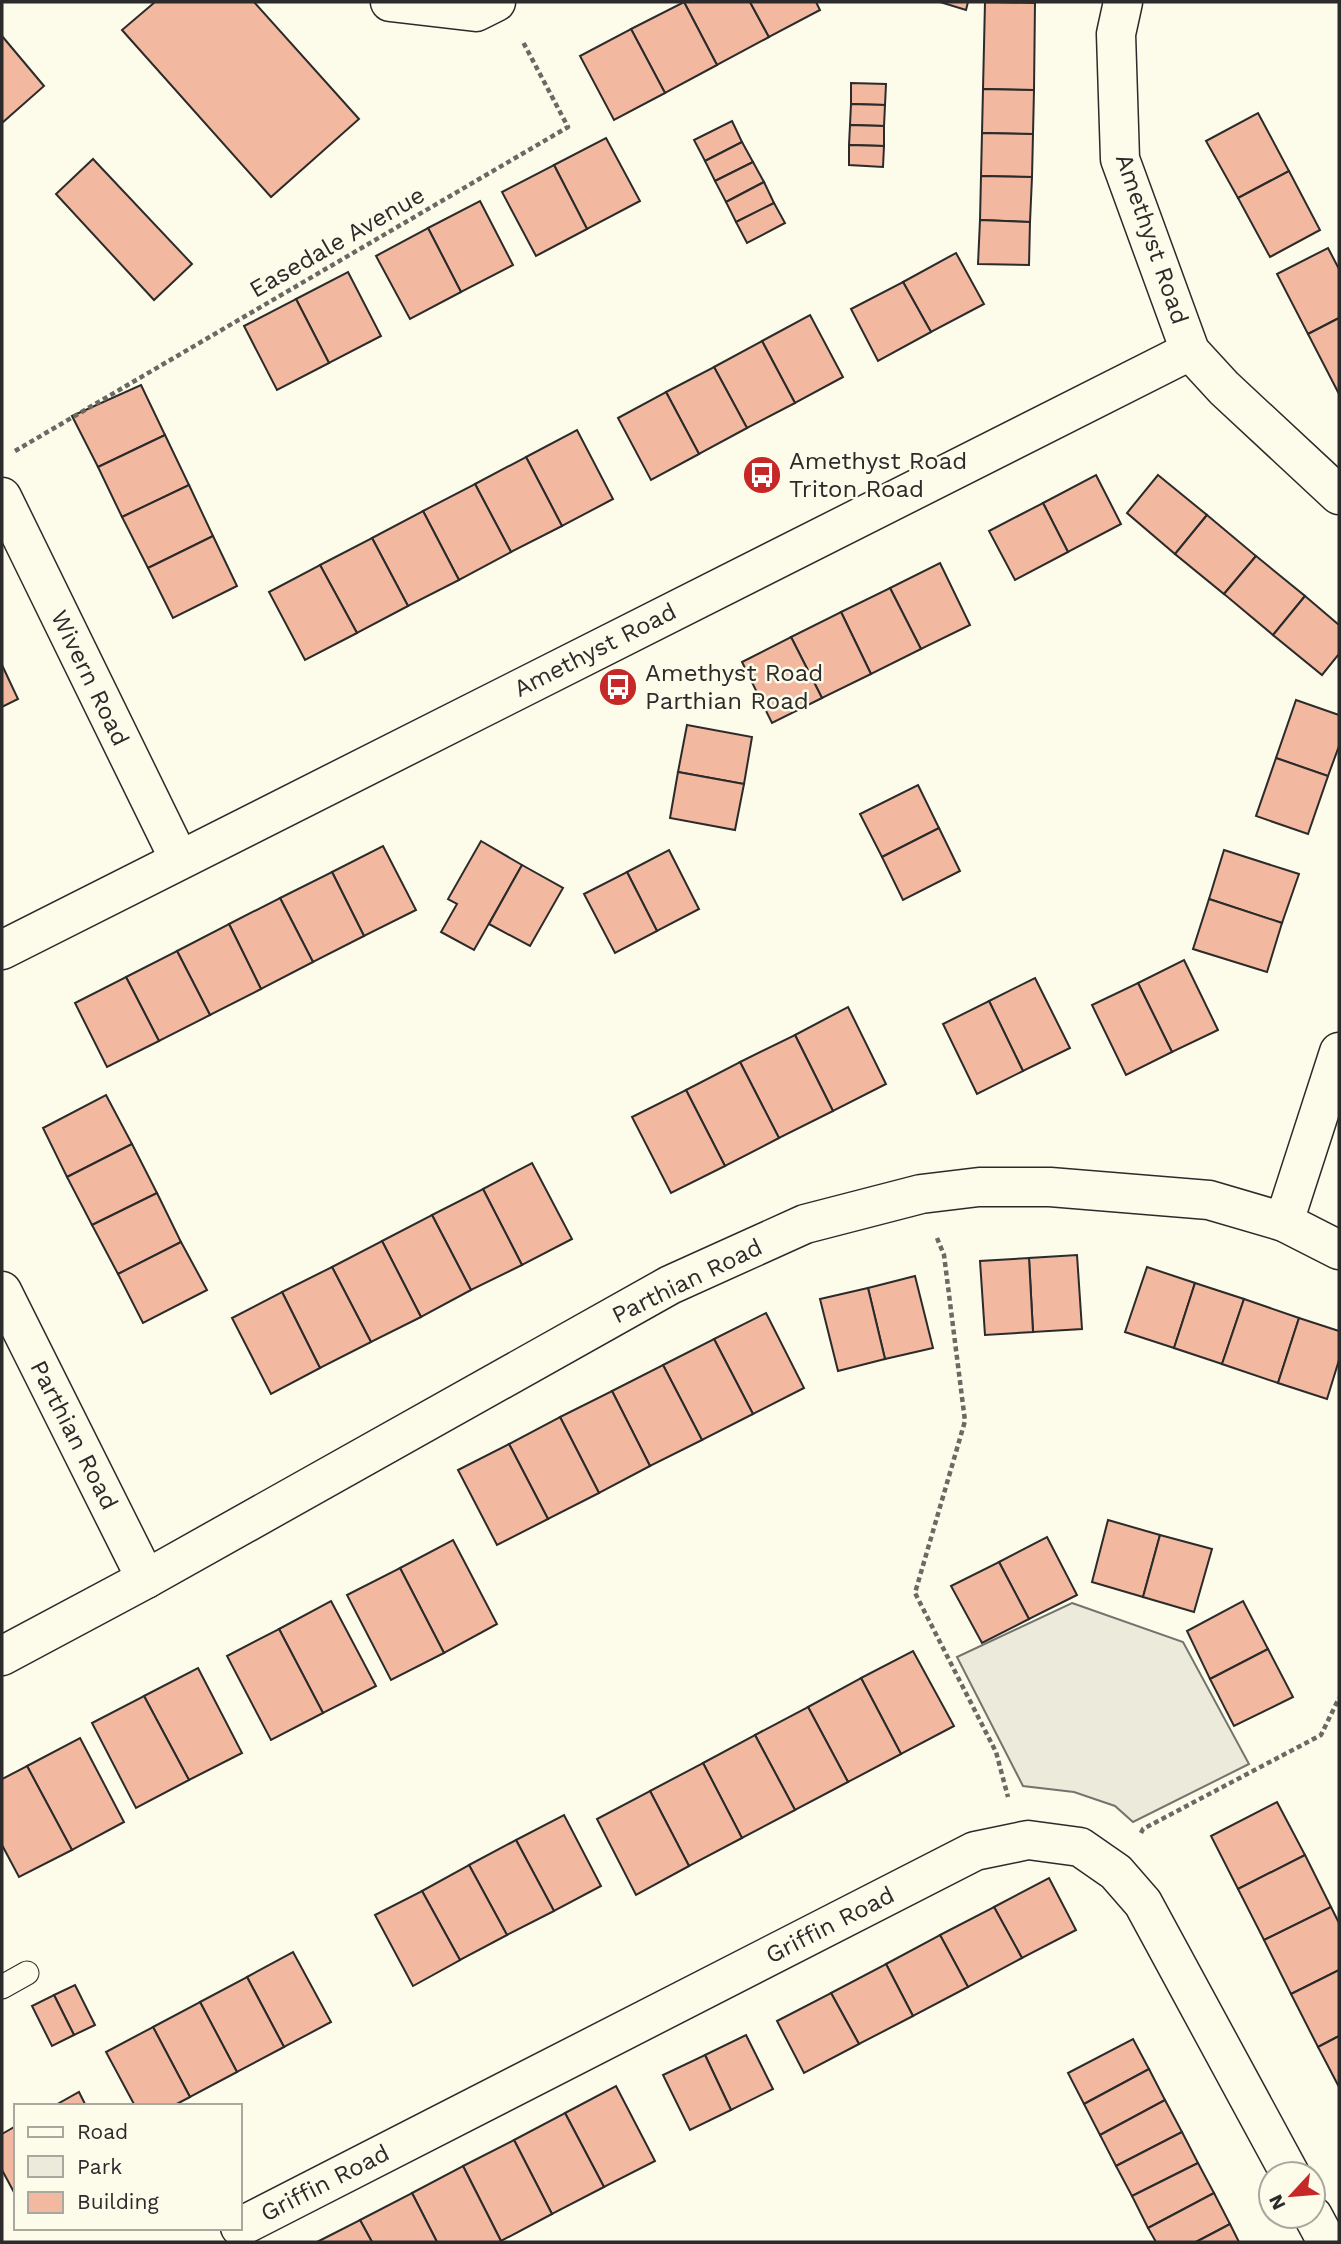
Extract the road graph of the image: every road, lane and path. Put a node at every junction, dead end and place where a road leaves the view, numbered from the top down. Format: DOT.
graph roads {
  1 [pos="390,2"];
  2 [pos="496,2"];
  3 [pos="1123,2"];
  4 [pos="521,36"];
  5 [pos="1190,351"];
  6 [pos="14,452"];
  7 [pos="1339,495"];
  8 [pos="2,496"];
  9 [pos="179,859"];
  10 [pos="2,950"];
  11 [pos="1339,1052"];
  12 [pos="921,1194"];
  13 [pos="1284,1222"];
  14 [pos="1339,1250"];
  15 [pos="2,1292"];
  16 [pos="146,1579"];
  17 [pos="2,1656"];
  18 [pos="1339,1698"];
  19 [pos="1019,1842"];
  20 [pos="1121,1879"];
  21 [pos="27,1973"];
  22 [pos="2,1987"];
  23 [pos="1282,2160"];
  24 [pos="242,2226"];
  25 [pos="234,2230"];
  26 [pos="212,2242"];
  1 -- 2 [label="street"];
  3 -- 5 [label="street, Amethyst Road"];
  4 -- 6 [label="path, Easedale Avenue"];
  5 -- 7 [label="street, Amethyst Road"];
  5 -- 9 [label="street, Amethyst Road"];
  8 -- 9 [label="street, Wivern Road"];
  9 -- 10 [label="street, Amethyst Road"];
  11 -- 13 [label="street"];
  12 -- 13 [label="street, Parthian Road"];
  12 -- 16 [label="street, Parthian Road"];
  12 -- 19 [label="path"];
  13 -- 14 [label="street, Parthian Road"];
  15 -- 16 [label="street, Parthian Road"];
  16 -- 17 [label="street, Parthian Road"];
  18 -- 20 [label="path"];
  19 -- 20 [label="street, Griffin Road"];
  19 -- 24 [label="street, Griffin Road"];
  20 -- 23 [label="street, Griffin Road"];
  21 -- 22 [label="lane"];
  25 -- 26 [label="street, Griffin Road"];
}
